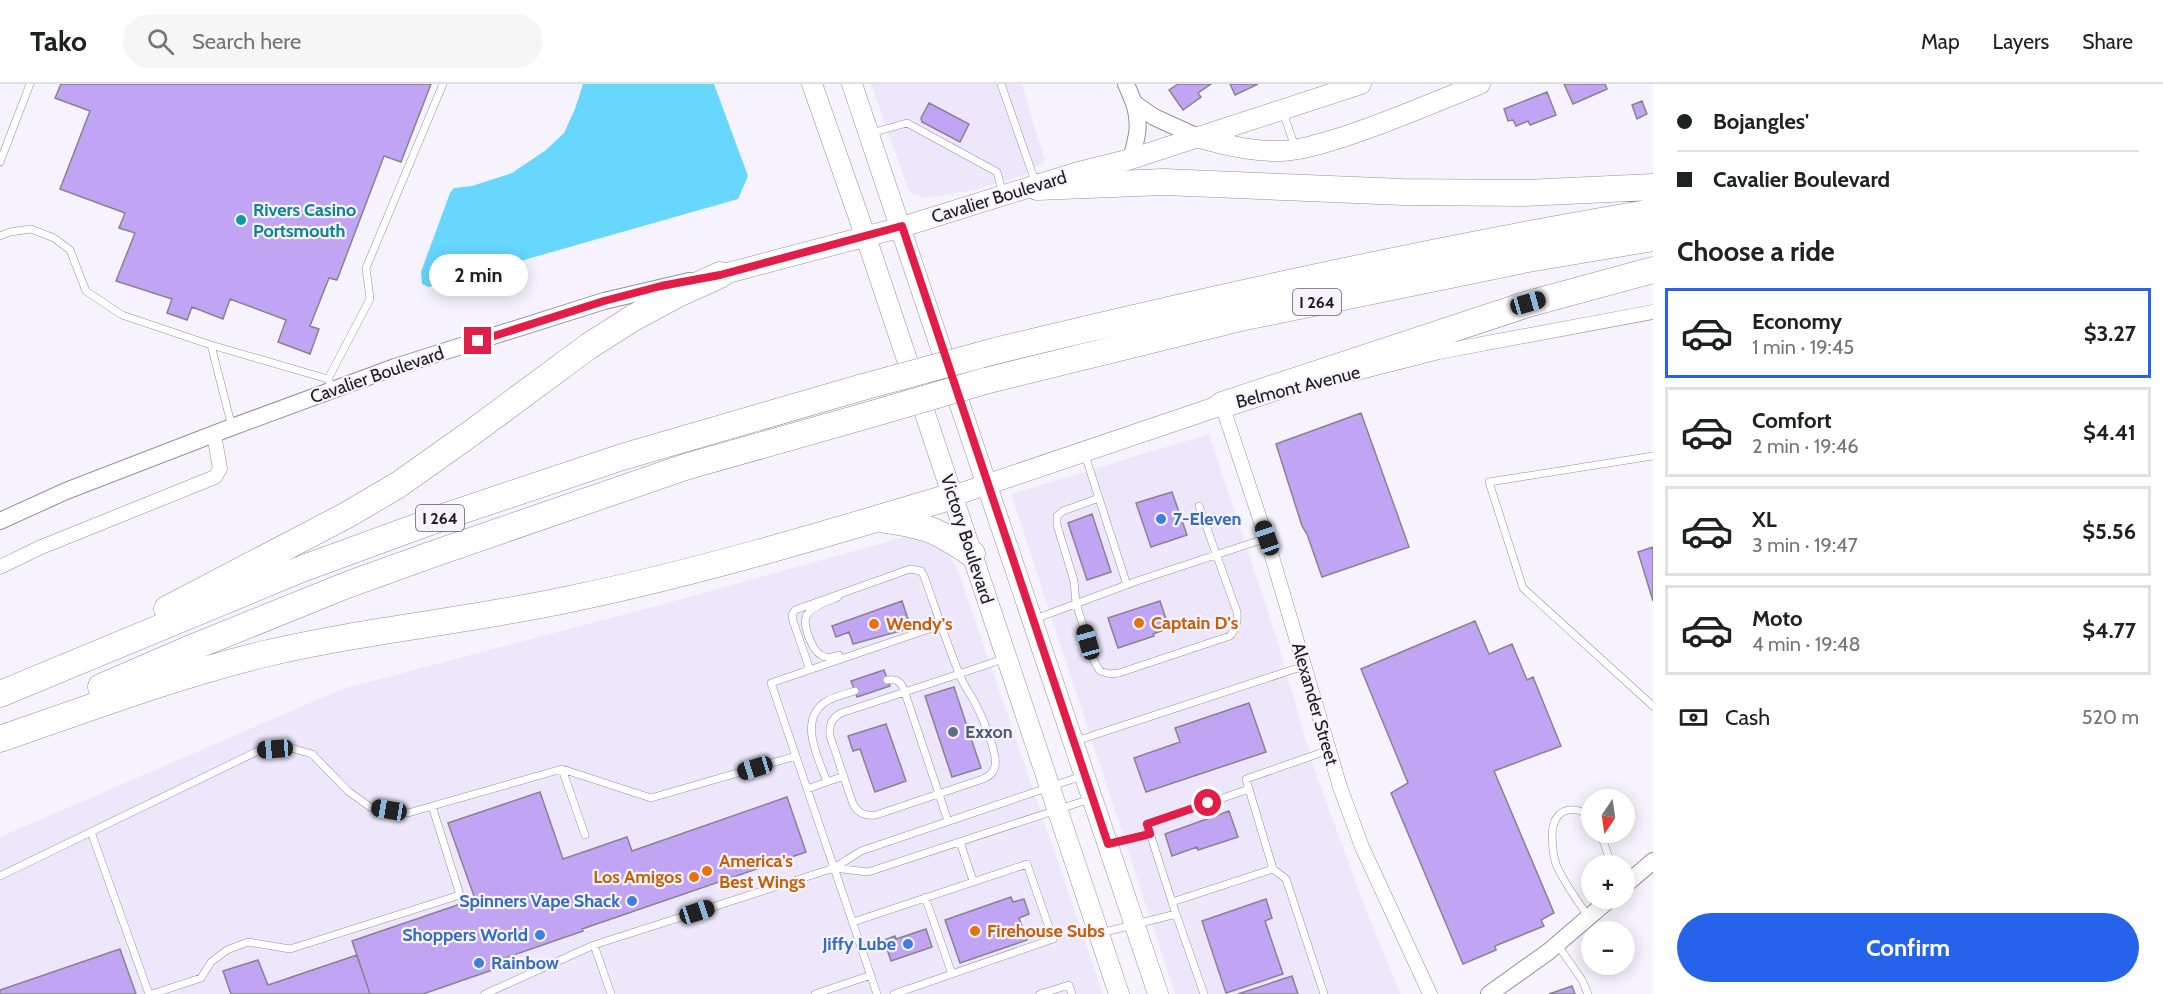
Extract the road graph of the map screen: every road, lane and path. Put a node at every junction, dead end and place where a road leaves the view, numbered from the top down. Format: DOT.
graph roads {
  1 [pos="30,84"];
  2 [pos="443,84"];
  3 [pos="812,84"];
  4 [pos="852,84"];
  5 [pos="1001,84"];
  6 [pos="1126,84"];
  7 [pos="1360,84"];
  8 [pos="1480,84"];
  9 [pos="1134,103"];
  10 [pos="1282,110"];
  11 [pos="869,133"];
  12 [pos="1200,138"];
  13 [pos="1296,149"];
  14 [pos="1131,159"];
  15 [pos="0,162"];
  16 [pos="1037,187"];
  17 [pos="1653,187"];
  18 [pos="1004,196"];
  19 [pos="1653,212"];
  20 [pos="902,226"];
  21 [pos="0,236"];
  22 [pos="865,236"];
  23 [pos="1653,238"];
  24 [pos="1653,270"];
  25 [pos="720,275"];
  26 [pos="1653,312"];
  27 [pos="211,345"];
  28 [pos="331,384"];
  29 [pos="1222,405"];
  30 [pos="232,427"];
  31 [pos="214,434"];
  32 [pos="1084,452"];
  33 [pos="1653,456"];
  34 [pos="987,485"];
  35 [pos="953,496"];
  36 [pos="1099,498"];
  37 [pos="1199,506"];
  38 [pos="875,519"];
  39 [pos="0,521"];
  40 [pos="1267,538"];
  41 [pos="972,554"];
  42 [pos="1216,555"];
  43 [pos="0,567"];
  44 [pos="1127,585"];
  45 [pos="859,586"];
  46 [pos="1076,603"];
  47 [pos="1032,620"];
  48 [pos="941,625"];
  49 [pos="909,636"];
  50 [pos="1007,658"];
  51 [pos="1304,666"];
  52 [pos="810,670"];
  53 [pos="959,674"];
  54 [pos="887,680"];
  55 [pos="28,681"];
  56 [pos="855,691"];
  57 [pos="905,692"];
  58 [pos="0,694"];
  59 [pos="1653,706"];
  60 [pos="0,734"];
  61 [pos="0,739"];
  62 [pos="1074,741"];
  63 [pos="1329,750"];
  64 [pos="796,756"];
  65 [pos="562,769"];
  66 [pos="1085,775"];
  67 [pos="844,776"];
  68 [pos="827,782"];
  69 [pos="1050,786"];
  70 [pos="807,789"];
  71 [pos="1249,789"];
  72 [pos="939,794"];
  73 [pos="1093,798"];
  74 [pos="432,806"];
  75 [pos="1058,809"];
  76 [pos="1581,812"];
  77 [pos="948,821"];
  78 [pos="91,832"];
  79 [pos="1150,834"];
  80 [pos="585,835"];
  81 [pos="960,842"];
  82 [pos="1108,844"];
  83 [pos="1653,861"];
  84 [pos="834,868"];
  85 [pos="1273,869"];
  86 [pos="0,876"];
  87 [pos="1635,877"];
  88 [pos="973,881"];
  89 [pos="925,897"];
  90 [pos="1172,902"];
  91 [pos="1599,909"];
  92 [pos="1176,914"];
  93 [pos="1589,918"];
  94 [pos="853,922"];
  95 [pos="1134,925"];
  96 [pos="1099,933"];
  97 [pos="1557,944"];
  98 [pos="594,945"];
  99 [pos="952,974"];
  100 [pos="871,975"];
  101 [pos="150,994"];
  102 [pos="485,994"];
  103 [pos="611,994"];
  104 [pos="815,994"];
  105 [pos="877,994"];
  106 [pos="894,994"];
  107 [pos="1041,994"];
  108 [pos="1072,994"];
  109 [pos="1119,994"];
  110 [pos="1158,994"];
  111 [pos="1204,994"];
  112 [pos="1324,994"];
  113 [pos="1430,994"];
  114 [pos="1489,994"];
  115 [pos="1588,994"];
  1 -- 15 [label="lane"];
  2 -- 28 [label="lane"];
  3 -- 22 [label="main road, Victory Boulevard"];
  4 -- 11 [label="main road, Victory Boulevard"];
  5 -- 16 [label="lane"];
  6 -- 9 [label="street"];
  7 -- 10 [label="main road, Cavalier Boulevard"];
  8 -- 13 [label="main road"];
  9 -- 12 [label="street"];
  9 -- 14 [label="street"];
  10 -- 12 [label="main road, Cavalier Boulevard"];
  10 -- 13 [label="lane"];
  11 -- 18 [label="lane"];
  11 -- 20 [label="main road, Victory Boulevard"];
  12 -- 13 [label="main road"];
  12 -- 14 [label="main road, Cavalier Boulevard"];
  14 -- 16 [label="main road, Cavalier Boulevard"];
  16 -- 17 [label="highway"];
  16 -- 18 [label="main road, Cavalier Boulevard"];
  18 -- 20 [label="main road, Cavalier Boulevard"];
  19 -- 55 [label="highway, I 264, bridge"];
  20 -- 22 [label="main road, Cavalier Boulevard"];
  20 -- 34 [label="main road, Victory Boulevard"];
  21 -- 27 [label="lane"];
  22 -- 25 [label="main road, Cavalier Boulevard"];
  22 -- 35 [label="main road, Victory Boulevard"];
  23 -- 60 [label="highway, I 264, bridge"];
  24 -- 29 [label="highway"];
  25 -- 28 [label="street, Cavalier Boulevard"];
  25 -- 55 [label="highway"];
  26 -- 29 [label="street, Belmont Avenue"];
  27 -- 28 [label="lane"];
  27 -- 30 [label="lane"];
  28 -- 30 [label="street, Cavalier Boulevard"];
  29 -- 32 [label="main road, Belmont Avenue"];
  29 -- 40 [label="street, Alexander Street"];
  30 -- 31 [label="street, Cavalier Boulevard"];
  31 -- 39 [label="street, Cavalier Boulevard"];
  31 -- 43 [label="street"];
  32 -- 34 [label="main road, Belmont Avenue"];
  32 -- 36 [label="lane"];
  33 -- 59 [label="lane"];
  34 -- 35 [label="main road, Belmont Avenue"];
  34 -- 47 [label="main road, Victory Boulevard"];
  35 -- 38 [label="highway"];
  35 -- 41 [label="main road, Victory Boulevard"];
  36 -- 44 [label="lane"];
  36 -- 46 [label="lane"];
  37 -- 42 [label="lane"];
  38 -- 41 [label="highway"];
  38 -- 61 [label="highway"];
  40 -- 42 [label="lane"];
  40 -- 51 [label="street, Alexander Street"];
  41 -- 50 [label="main road, Victory Boulevard"];
  42 -- 44 [label="lane"];
  42 -- 46 [label="lane"];
  44 -- 46 [label="lane"];
  45 -- 48 [label="lane"];
  45 -- 49 [label="lane"];
  45 -- 52 [label="lane"];
  46 -- 47 [label="lane"];
  47 -- 62 [label="main road, Victory Boulevard"];
  48 -- 49 [label="lane"];
  48 -- 53 [label="lane"];
  49 -- 52 [label="lane"];
  50 -- 53 [label="lane"];
  50 -- 69 [label="main road, Victory Boulevard"];
  51 -- 62 [label="lane"];
  51 -- 63 [label="street, Alexander Street"];
  52 -- 64 [label="lane"];
  53 -- 57 [label="lane"];
  53 -- 72 [label="lane"];
  54 -- 57 [label="lane"];
  55 -- 58 [label="highway, I 264"];
  56 -- 68 [label="lane"];
  57 -- 67 [label="lane"];
  57 -- 72 [label="lane"];
  62 -- 66 [label="main road, Victory Boulevard"];
  63 -- 71 [label="lane"];
  63 -- 113 [label="street, Alexander Street"];
  64 -- 65 [label="lane"];
  64 -- 70 [label="lane"];
  65 -- 74 [label="lane"];
  65 -- 80 [label="lane"];
  66 -- 69 [label="lane"];
  66 -- 73 [label="main road, Victory Boulevard"];
  67 -- 68 [label="lane"];
  67 -- 72 [label="lane"];
  68 -- 70 [label="lane"];
  69 -- 75 [label="main road, Victory Boulevard"];
  69 -- 77 [label="lane"];
  70 -- 84 [label="lane"];
  71 -- 79 [label="lane"];
  71 -- 85 [label="lane"];
  72 -- 77 [label="lane"];
  73 -- 75 [label="lane"];
  73 -- 82 [label="main road, Victory Boulevard"];
  74 -- 78 [label="lane"];
  74 -- 101 [label="lane"];
  75 -- 81 [label="lane"];
  75 -- 96 [label="main road, Victory Boulevard"];
  76 -- 93 [label="lane"];
  77 -- 84 [label="lane"];
  78 -- 86 [label="lane"];
  78 -- 101 [label="lane"];
  79 -- 82 [label="lane"];
  79 -- 90 [label="lane"];
  81 -- 84 [label="lane"];
  81 -- 88 [label="lane"];
  82 -- 95 [label="main road, Victory Boulevard"];
  83 -- 87 [label="street"];
  84 -- 94 [label="lane"];
  84 -- 98 [label="lane"];
  85 -- 90 [label="lane"];
  85 -- 112 [label="lane"];
  88 -- 89 [label="lane"];
  88 -- 99 [label="lane"];
  89 -- 94 [label="lane"];
  89 -- 99 [label="lane"];
  90 -- 92 [label="lane"];
  91 -- 93 [label="street"];
  92 -- 95 [label="lane"];
  92 -- 111 [label="lane"];
  93 -- 97 [label="street"];
  94 -- 100 [label="lane"];
  95 -- 96 [label="lane"];
  95 -- 110 [label="main road, Victory Boulevard"];
  96 -- 109 [label="main road, Victory Boulevard"];
  97 -- 114 [label="street"];
  97 -- 115 [label="lane"];
  98 -- 102 [label="lane"];
  98 -- 103 [label="lane"];
  99 -- 106 [label="lane"];
  100 -- 104 [label="lane"];
  100 -- 105 [label="lane"];
  107 -- 108 [label="lane"];
}
